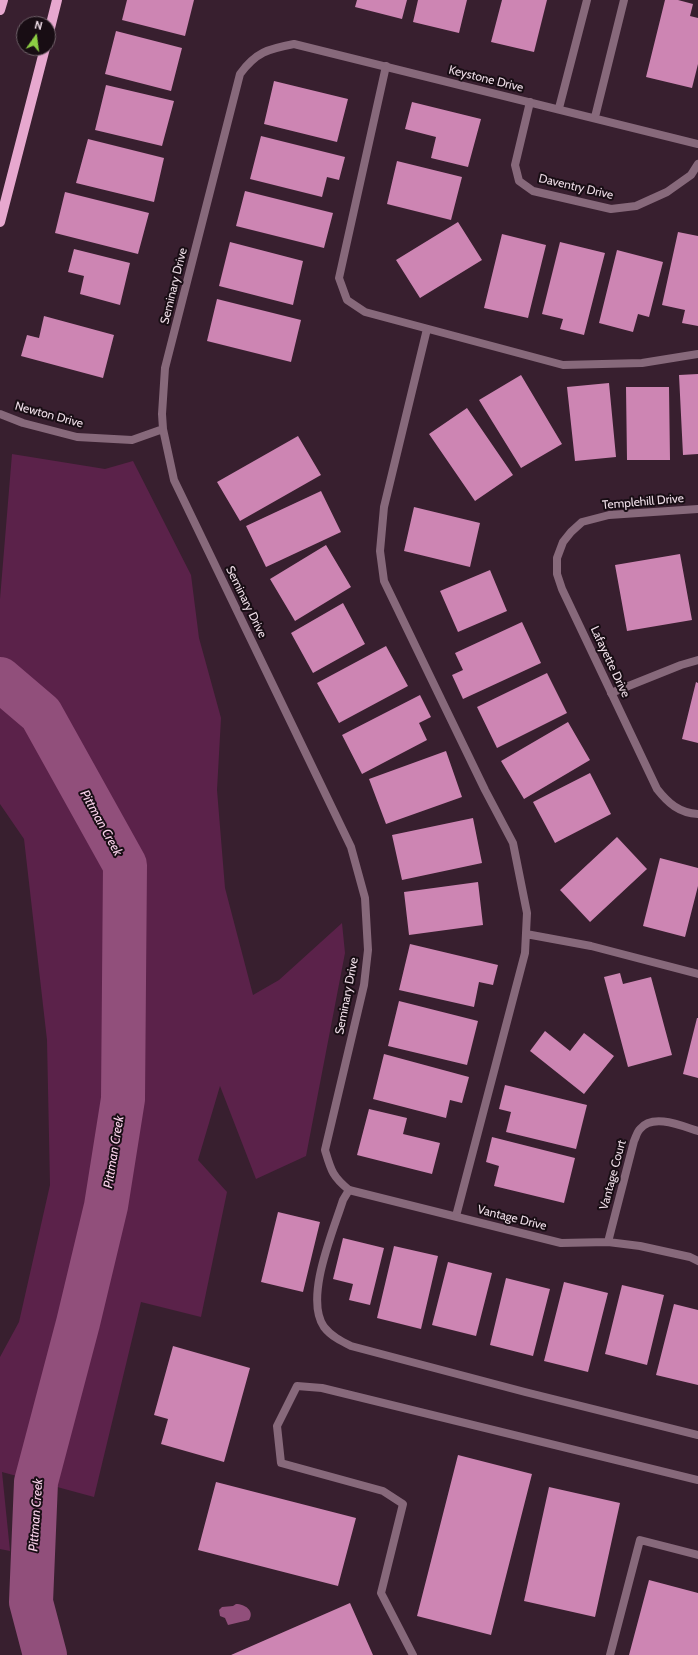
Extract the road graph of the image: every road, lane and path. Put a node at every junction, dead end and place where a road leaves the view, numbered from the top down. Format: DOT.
graph roads {
  1 [pos="3,0"];
  2 [pos="57,0"];
  3 [pos="587,0"];
  4 [pos="624,0"];
  5 [pos="0,10"];
  6 [pos="53,16"];
  7 [pos="268,49"];
  8 [pos="43,56"];
  9 [pos="386,66"];
  10 [pos="530,102"];
  11 [pos="559,108"];
  12 [pos="595,118"];
  13 [pos="698,144"];
  14 [pos="698,164"];
  15 [pos="0,222"];
  16 [pos="427,329"];
  17 [pos="698,354"];
  18 [pos="0,414"];
  19 [pos="163,429"];
  20 [pos="698,510"];
  21 [pos="571,532"];
  22 [pos="698,660"];
  23 [pos="611,693"];
  24 [pos="698,814"];
  25 [pos="526,934"];
  26 [pos="698,974"];
  27 [pos="698,1131"];
  28 [pos="349,1190"];
  29 [pos="456,1216"];
  30 [pos="608,1242"];
  31 [pos="698,1260"];
  32 [pos="698,1435"];
  33 [pos="698,1480"];
  34 [pos="698,1555"];
  35 [pos="413,1655"];
  36 [pos="610,1655"];
  1 -- 5 [label="main road"];
  2 -- 6 [label="main road"];
  3 -- 11 [label="street"];
  4 -- 12 [label="street"];
  7 -- 9 [label="street, Keystone Drive"];
  7 -- 19 [label="street, Seminary Drive"];
  8 -- 15 [label="main road"];
  9 -- 10 [label="street, Keystone Drive"];
  9 -- 16 [label="street"];
  10 -- 11 [label="street, Keystone Drive"];
  10 -- 14 [label="street, Daventry Drive"];
  11 -- 12 [label="street, Keystone Drive"];
  12 -- 13 [label="street, Keystone Drive"];
  16 -- 17 [label="street"];
  16 -- 25 [label="street"];
  18 -- 19 [label="street, Newton Drive"];
  19 -- 28 [label="street, Seminary Drive"];
  20 -- 21 [label="street, Templehill Drive"];
  21 -- 23 [label="street, Lafayette Drive"];
  22 -- 23 [label="street"];
  23 -- 24 [label="street, Lafayette Drive"];
  25 -- 26 [label="street"];
  25 -- 29 [label="street"];
  27 -- 30 [label="street, Vantage Court"];
  28 -- 29 [label="street, Vantage Drive"];
  28 -- 32 [label="street"];
  29 -- 30 [label="street, Vantage Drive"];
  30 -- 31 [label="street, Vantage Drive"];
  33 -- 35 [label="street"];
  34 -- 36 [label="street"];
}
